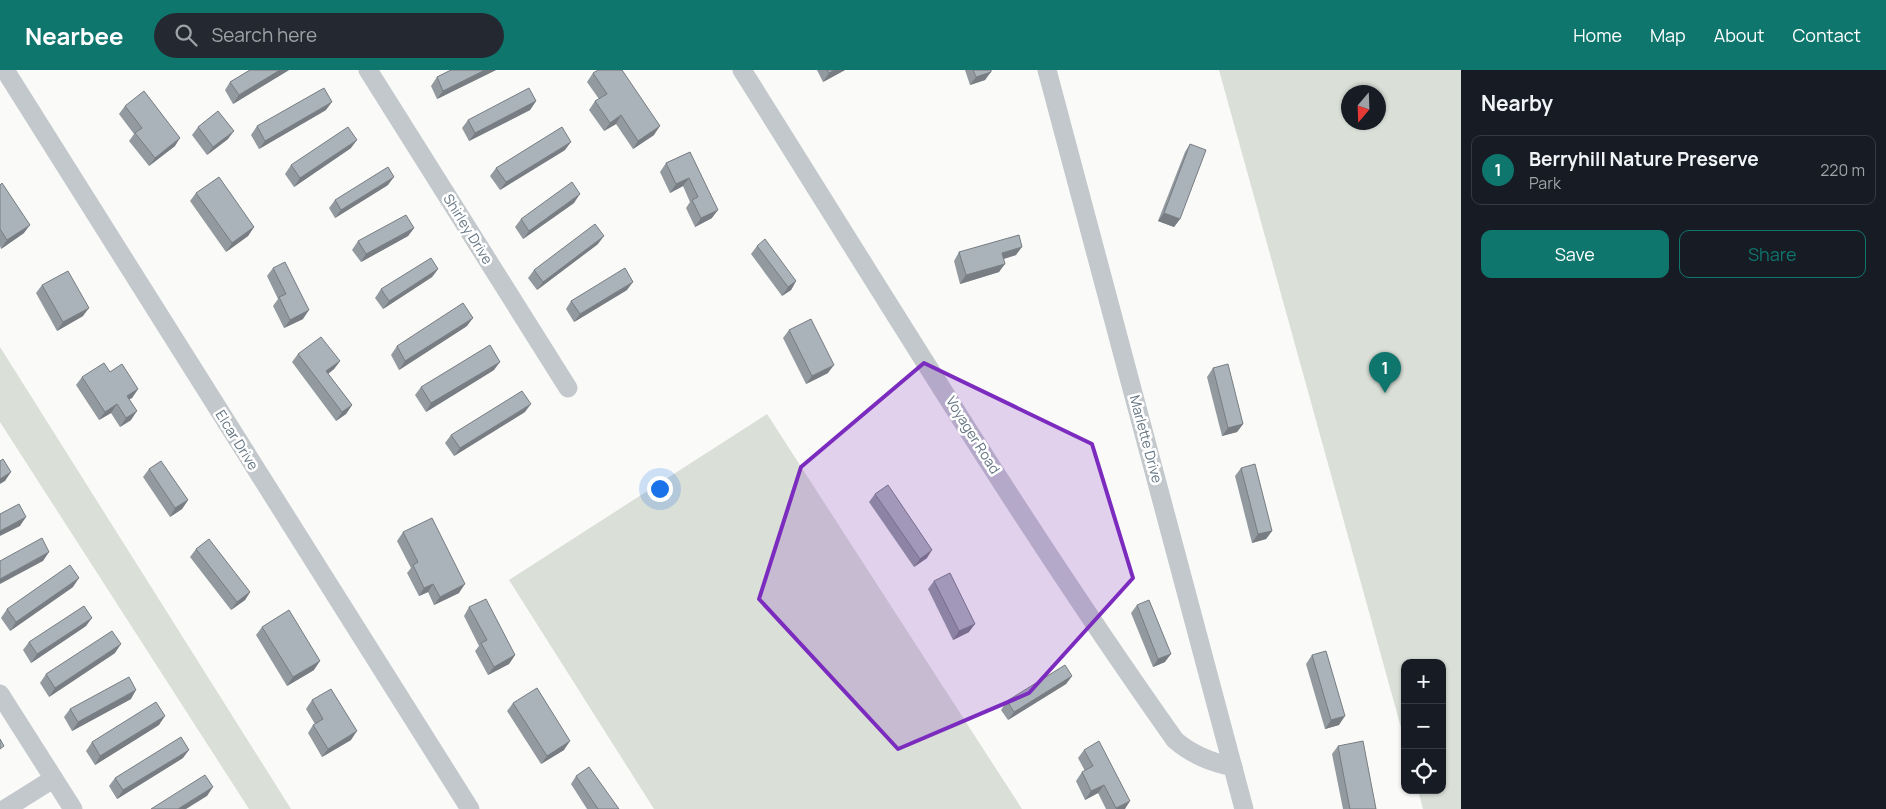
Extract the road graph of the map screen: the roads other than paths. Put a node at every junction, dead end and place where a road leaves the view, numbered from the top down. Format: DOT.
graph roads {
  1 [pos="5,70"];
  2 [pos="368,70"];
  3 [pos="742,70"];
  4 [pos="1047,70"];
  5 [pos="568,388"];
  6 [pos="0,694"];
  7 [pos="1233,767"];
  8 [pos="53,779"];
  9 [pos="5,809"];
  10 [pos="73,809"];
  11 [pos="470,809"];
  12 [pos="1244,809"];
  1 -- 11 [label="street, Elcar Drive"];
  2 -- 5 [label="street, Shirley Drive"];
  3 -- 7 [label="street, Voyager Road"];
  4 -- 7 [label="street, Marlette Drive"];
  6 -- 8 [label="street"];
  7 -- 12 [label="street, Marlette Drive"];
  8 -- 9 [label="street"];
  8 -- 10 [label="street"];
}
